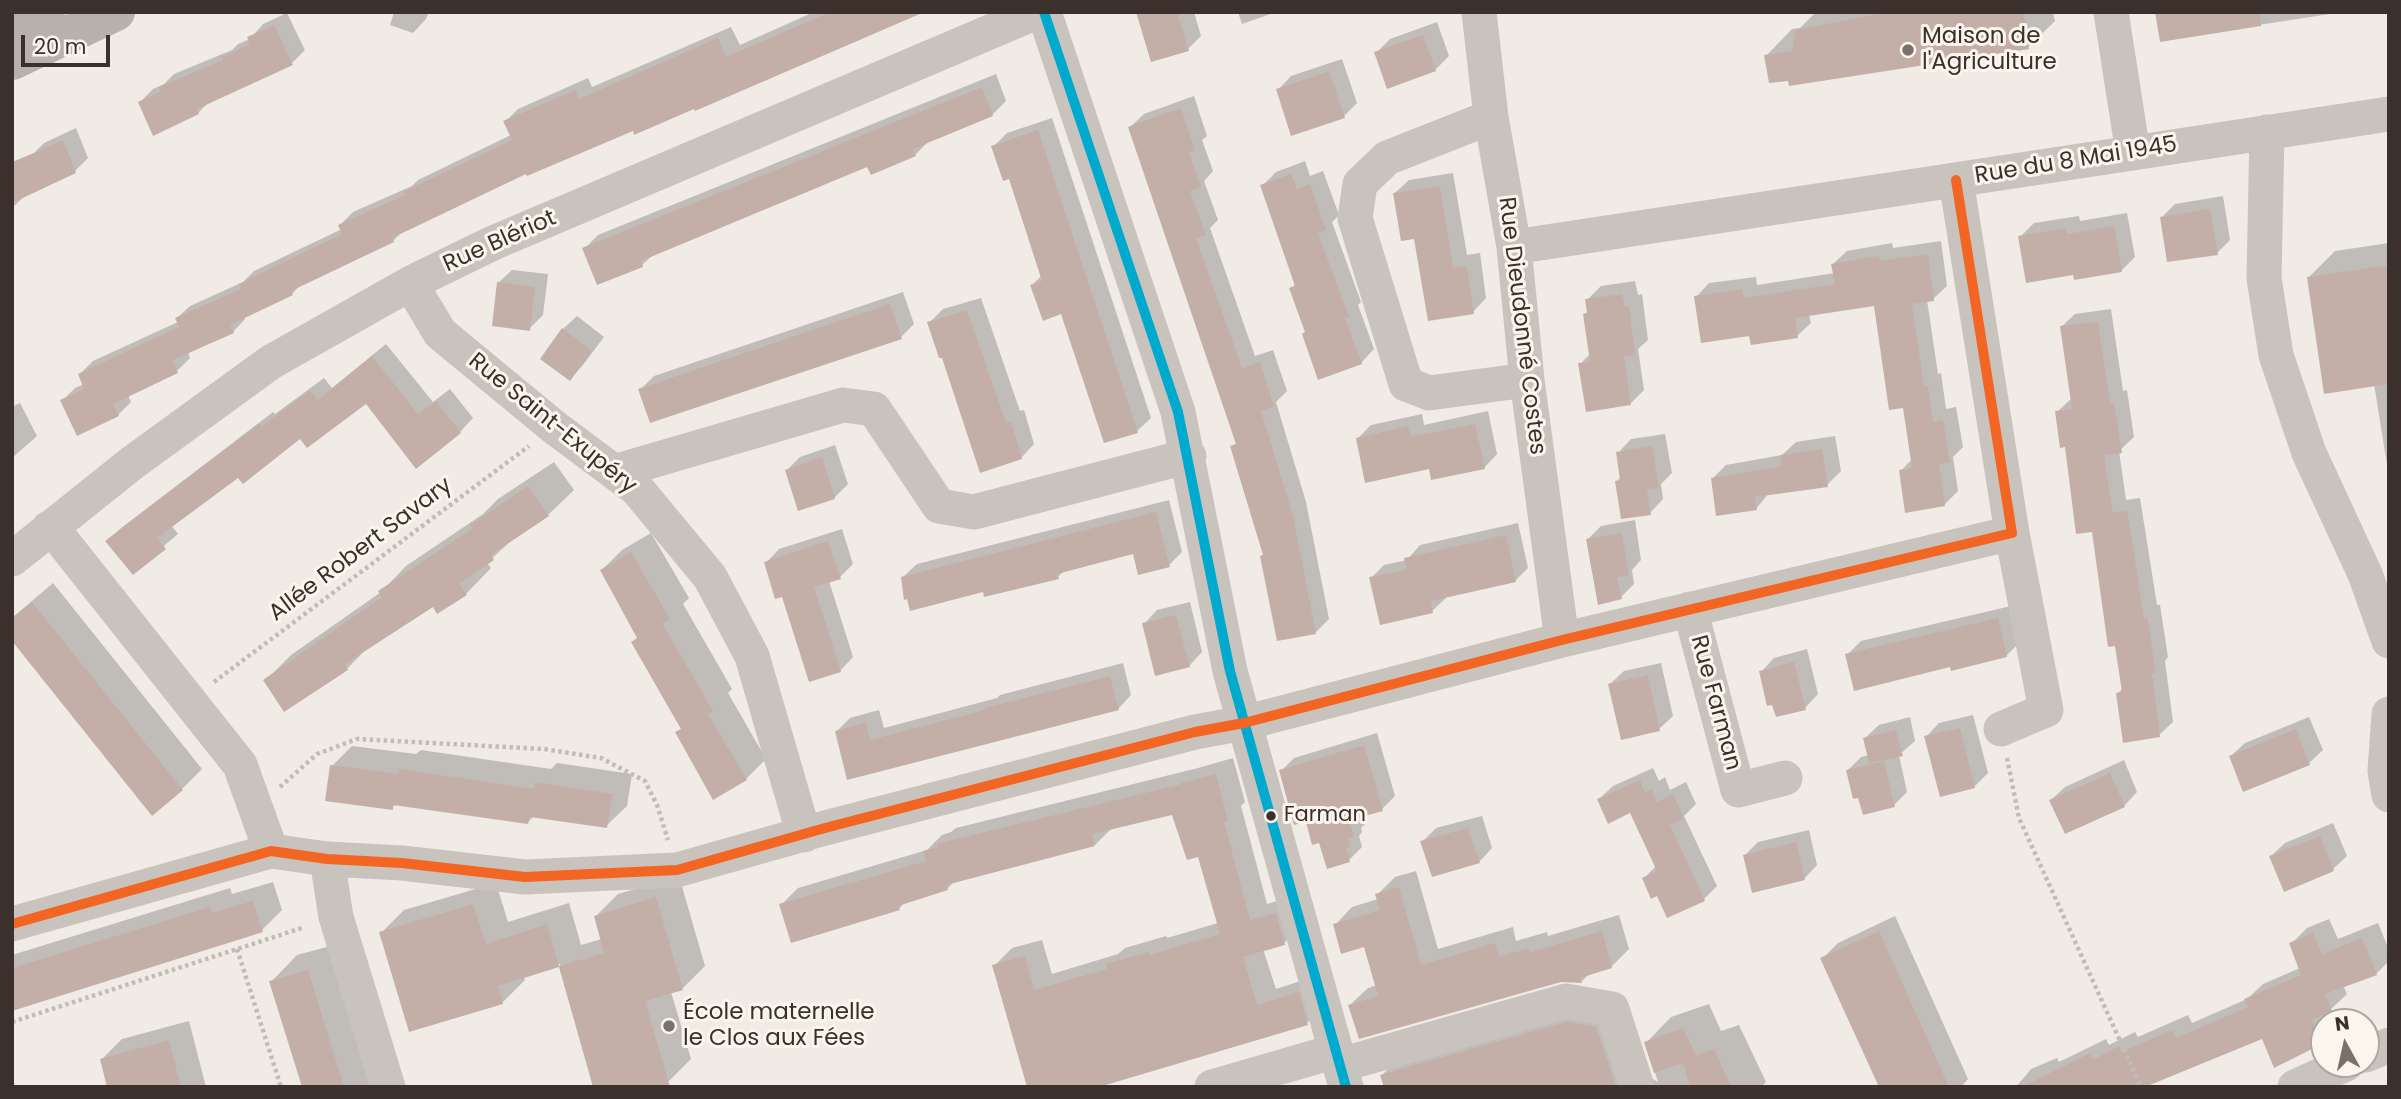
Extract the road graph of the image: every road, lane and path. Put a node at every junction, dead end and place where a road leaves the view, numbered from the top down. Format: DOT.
graph roads {
  1 [pos="46,12"];
  2 [pos="116,12"];
  3 [pos="1037,12"];
  4 [pos="1044,12"];
  5 [pos="1479,12"];
  6 [pos="2111,12"];
  7 [pos="12,28"];
  8 [pos="12,61"];
  9 [pos="2389,114"];
  10 [pos="1491,117"];
  11 [pos="2267,132"];
  12 [pos="2133,153"];
  13 [pos="1956,180"];
  14 [pos="1514,247"];
  15 [pos="413,282"];
  16 [pos="1527,380"];
  17 [pos="554,427"];
  18 [pos="1189,456"];
  19 [pos="614,472"];
  20 [pos="49,528"];
  21 [pos="2012,533"];
  22 [pos="12,559"];
  23 [pos="1690,609"];
  24 [pos="1562,639"];
  25 [pos="2389,641"];
  26 [pos="188,701"];
  27 [pos="2389,714"];
  28 [pos="1244,723"];
  29 [pos="2001,729"];
  30 [pos="1785,778"];
  31 [pos="2389,796"];
  32 [pos="256,808"];
  33 [pos="804,835"];
  34 [pos="271,851"];
  35 [pos="327,859"];
  36 [pos="677,870"];
  37 [pos="336,917"];
  38 [pos="12,924"];
  39 [pos="237,949"];
  40 [pos="12,1021"];
  41 [pos="1341,1068"];
  42 [pos="2315,1078"];
  43 [pos="281,1087"];
  44 [pos="388,1087"];
  45 [pos="1212,1087"];
  46 [pos="1637,1087"];
  47 [pos="2141,1087"];
  48 [pos="2295,1087"];
  1 -- 7 [label="main road"];
  2 -- 8 [label="main road"];
  3 -- 15 [label="street, Rue Blériot"];
  4 -- 18 [label="street"];
  5 -- 10 [label="street, Rue Dieudonné Costes"];
  6 -- 12 [label="street"];
  9 -- 11 [label="street, Rue du 8 Mai 1945"];
  10 -- 14 [label="street, Rue Dieudonné Costes"];
  10 -- 16 [label="street"];
  11 -- 12 [label="street, Rue du 8 Mai 1945"];
  11 -- 25 [label="street"];
  12 -- 13 [label="street, Rue du 8 Mai 1945"];
  13 -- 14 [label="street, Rue du 8 Mai 1945"];
  13 -- 21 [label="street"];
  14 -- 16 [label="street, Rue Dieudonné Costes"];
  15 -- 17 [label="street, Rue Saint-Exupéry"];
  15 -- 20 [label="street, Rue Blériot"];
  16 -- 24 [label="street, Rue Dieudonné Costes"];
  17 -- 19 [label="street, Rue Saint-Exupéry"];
  17 -- 26 [label="path, Allée Robert Savary"];
  18 -- 19 [label="street"];
  18 -- 28 [label="street"];
  19 -- 33 [label="street, Rue Saint-Exupéry"];
  20 -- 22 [label="street, Rue Blériot"];
  20 -- 26 [label="street"];
  21 -- 23 [label="street, Rue Farman"];
  21 -- 29 [label="street"];
  23 -- 24 [label="street, Rue Farman"];
  23 -- 30 [label="street, Rue Farman"];
  24 -- 28 [label="street, Rue Farman"];
  26 -- 32 [label="street"];
  27 -- 31 [label="street"];
  28 -- 33 [label="street, Rue Farman"];
  28 -- 41 [label="street"];
  29 -- 47 [label="path"];
  32 -- 34 [label="street"];
  32 -- 36 [label="path"];
  33 -- 36 [label="street, Rue Farman"];
  34 -- 35 [label="street, Rue Farman"];
  34 -- 38 [label="street"];
  35 -- 36 [label="street, Rue Farman"];
  35 -- 37 [label="street"];
  37 -- 39 [label="path"];
  37 -- 44 [label="street"];
  39 -- 40 [label="path"];
  39 -- 43 [label="path"];
  41 -- 45 [label="street"];
  41 -- 46 [label="street"];
  42 -- 48 [label="street"];
}
